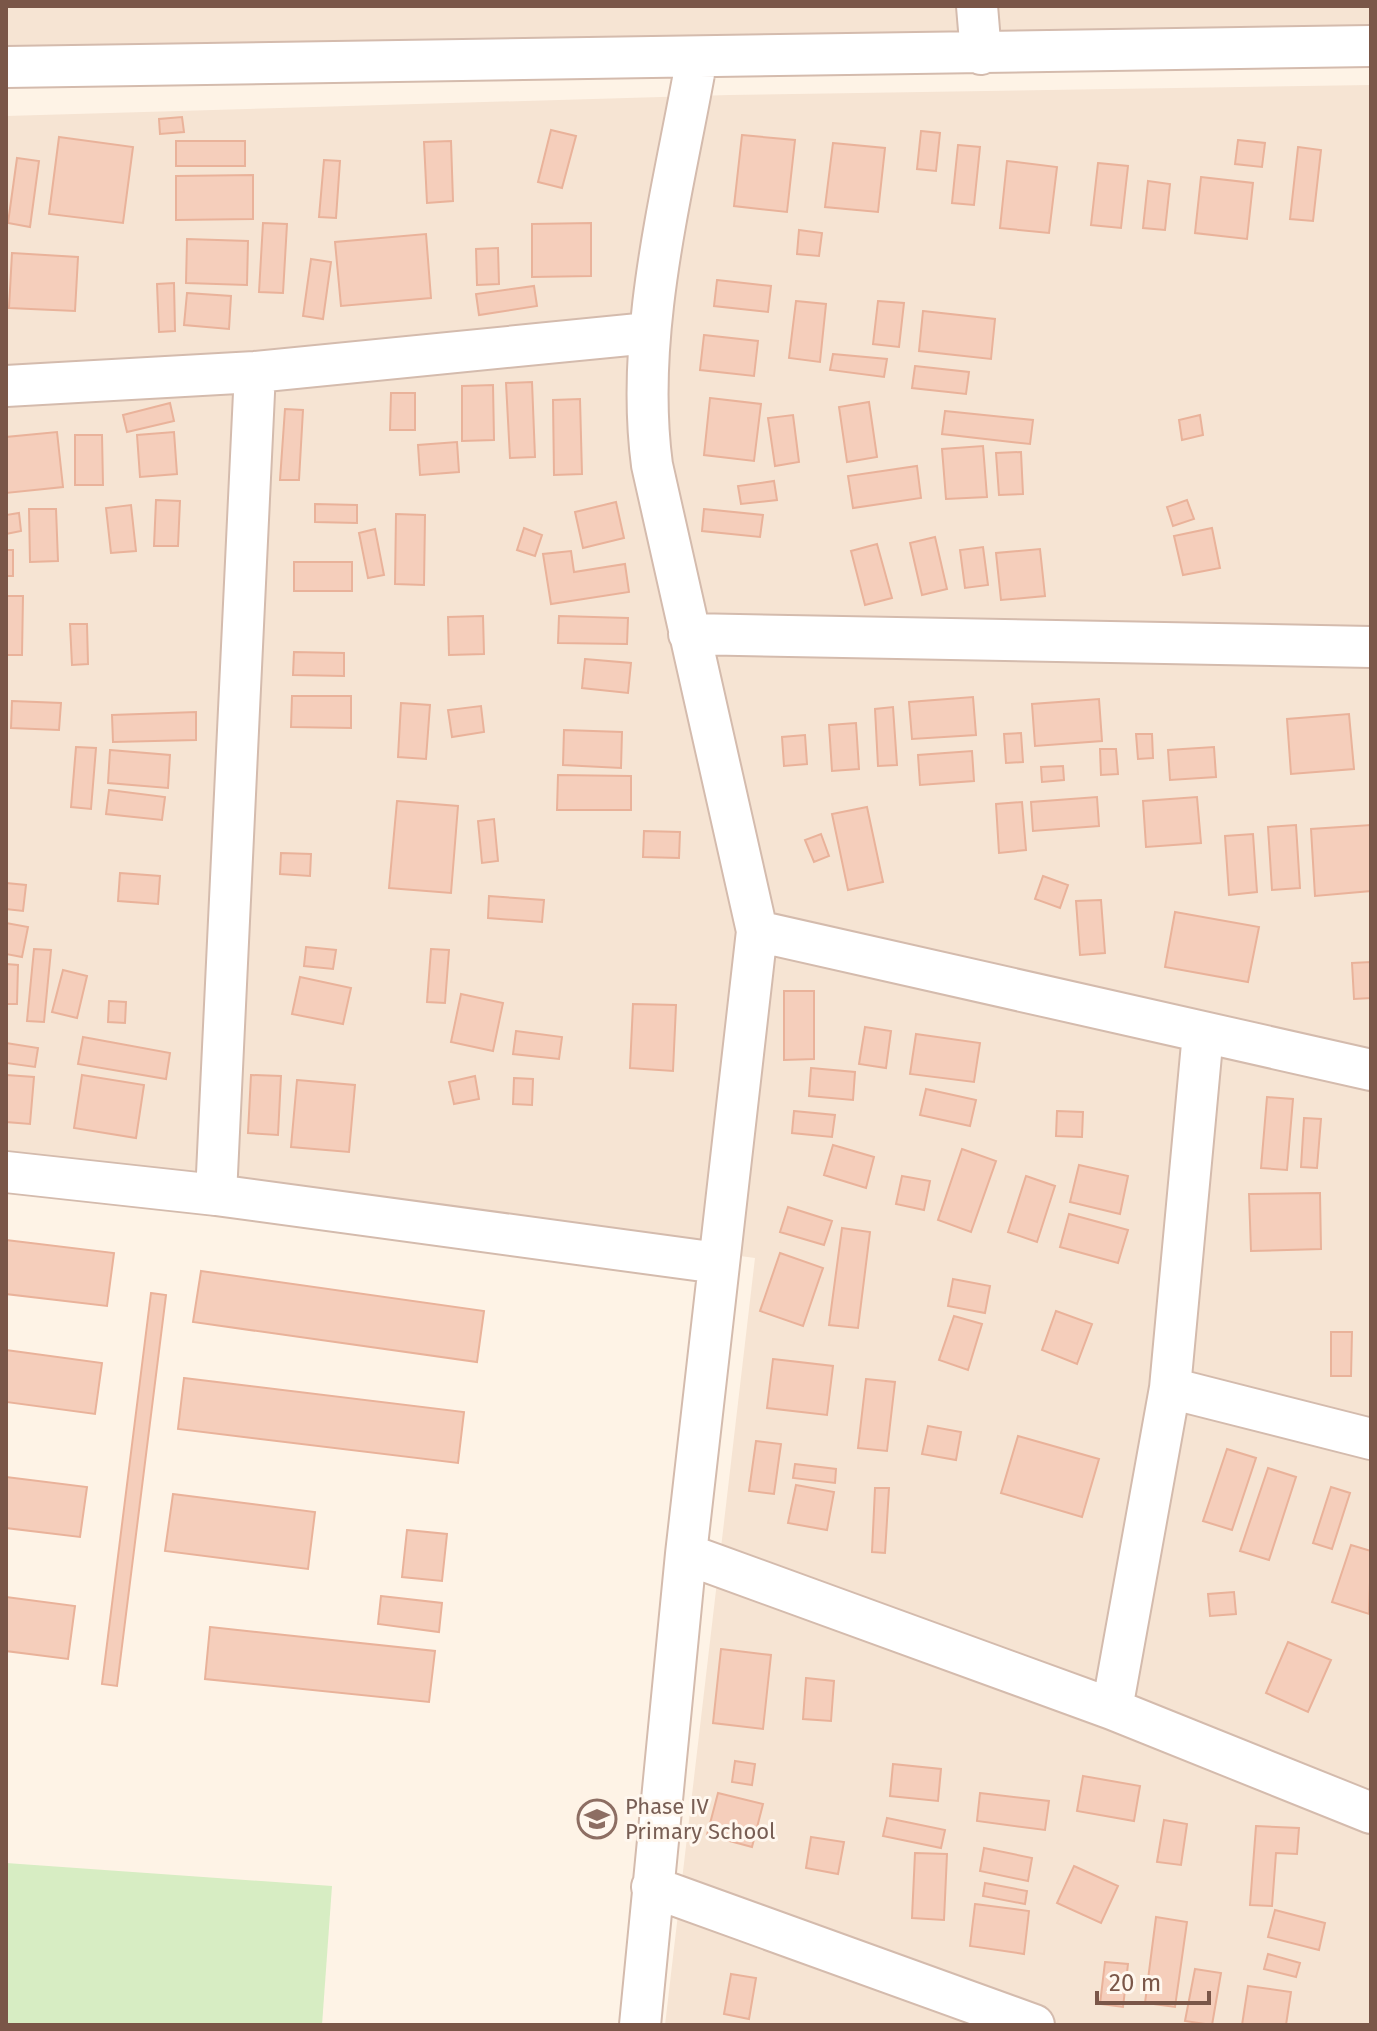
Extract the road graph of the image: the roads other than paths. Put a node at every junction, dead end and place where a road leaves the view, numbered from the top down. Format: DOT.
graph roads {
  1 [pos="977,6"];
  2 [pos="1371,46"];
  3 [pos="981,54"];
  4 [pos="697,57"];
  5 [pos="6,67"];
  6 [pos="649,333"];
  7 [pos="255,372"];
  8 [pos="6,386"];
  9 [pos="689,634"];
  10 [pos="1371,647"];
  11 [pos="757,931"];
  12 [pos="1203,1033"];
  13 [pos="1371,1070"];
  14 [pos="6,1172"];
  15 [pos="216,1195"];
  16 [pos="718,1263"];
  17 [pos="1170,1388"];
  18 [pos="1371,1439"];
  19 [pos="686,1554"];
  20 [pos="1112,1709"];
  21 [pos="1371,1813"];
  22 [pos="652,1887"];
  23 [pos="971,2013"];
  24 [pos="640,2025"];
  25 [pos="1034,2025"];
  1 -- 3 [label="street"];
  2 -- 3 [label="street"];
  3 -- 4 [label="street"];
  4 -- 5 [label="street"];
  4 -- 6 [label="street"];
  6 -- 7 [label="street"];
  6 -- 9 [label="street"];
  7 -- 8 [label="street"];
  7 -- 15 [label="street"];
  9 -- 10 [label="street"];
  9 -- 11 [label="street"];
  11 -- 12 [label="street"];
  11 -- 16 [label="street"];
  12 -- 13 [label="street"];
  12 -- 17 [label="street"];
  14 -- 15 [label="street"];
  15 -- 16 [label="street"];
  16 -- 19 [label="street"];
  17 -- 18 [label="street"];
  17 -- 20 [label="street"];
  19 -- 20 [label="street"];
  19 -- 22 [label="street"];
  20 -- 21 [label="street"];
  22 -- 23 [label="street"];
  22 -- 24 [label="street"];
  23 -- 25 [label="street"];
}
